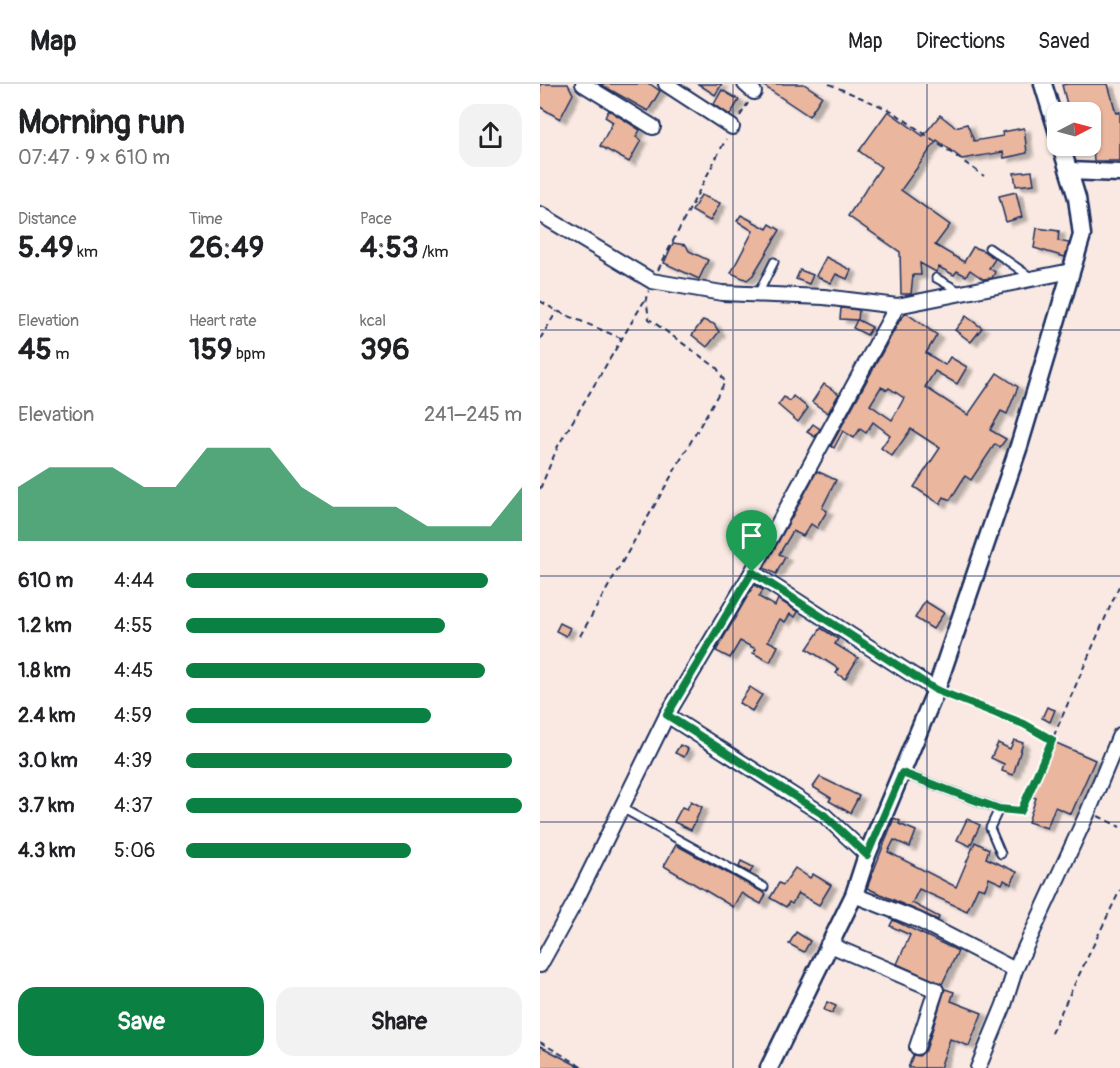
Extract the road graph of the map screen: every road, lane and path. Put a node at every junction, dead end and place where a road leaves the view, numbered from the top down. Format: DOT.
graph roads {
  1 [pos="583,84"];
  2 [pos="666,84"];
  3 [pos="829,84"];
  4 [pos="1043,84"];
  5 [pos="749,88"];
  6 [pos="1049,102"];
  7 [pos="653,127"];
  8 [pos="732,128"];
  9 [pos="1064,156"];
  10 [pos="1069,171"];
  11 [pos="1120,173"];
  12 [pos="984,176"];
  13 [pos="540,214"];
  14 [pos="989,248"];
  15 [pos="774,262"];
  16 [pos="1071,271"];
  17 [pos="936,278"];
  18 [pos="1034,279"];
  19 [pos="652,281"];
  20 [pos="963,293"];
  21 [pos="758,294"];
  22 [pos="646,298"];
  23 [pos="540,301"];
  24 [pos="897,306"];
  25 [pos="557,311"];
  26 [pos="540,339"];
  27 [pos="624,339"];
  28 [pos="540,489"];
  29 [pos="752,572"];
  30 [pos="1120,584"];
  31 [pos="580,636"];
  32 [pos="936,690"];
  33 [pos="667,715"];
  34 [pos="1120,735"];
  35 [pos="1052,740"];
  36 [pos="902,773"];
  37 [pos="620,807"];
  38 [pos="999,809"];
  39 [pos="1088,812"];
  40 [pos="1120,827"];
  41 [pos="1001,854"];
  42 [pos="867,855"];
  43 [pos="764,887"];
  44 [pos="1120,890"];
  45 [pos="854,895"];
  46 [pos="828,944"];
  47 [pos="540,965"];
  48 [pos="1015,970"];
  49 [pos="1052,1033"];
  50 [pos="540,1042"];
  51 [pos="917,1047"];
  52 [pos="585,1068"];
  53 [pos="769,1068"];
  54 [pos="978,1068"];
  1 -- 7 [label="street"];
  2 -- 8 [label="street"];
  3 -- 12 [label="path"];
  4 -- 6 [label="street"];
  5 -- 8 [label="path"];
  8 -- 19 [label="path"];
  9 -- 10 [label="street"];
  10 -- 11 [label="street"];
  10 -- 16 [label="street"];
  13 -- 19 [label="street"];
  14 -- 18 [label="lane"];
  15 -- 21 [label="lane"];
  16 -- 18 [label="street"];
  16 -- 32 [label="street"];
  17 -- 20 [label="lane"];
  18 -- 20 [label="street"];
  19 -- 21 [label="street"];
  19 -- 22 [label="path"];
  20 -- 24 [label="street"];
  21 -- 24 [label="street"];
  22 -- 27 [label="path"];
  22 -- 31 [label="path"];
  23 -- 25 [label="path"];
  24 -- 29 [label="street"];
  25 -- 26 [label="path"];
  25 -- 27 [label="path"];
  27 -- 28 [label="path"];
  29 -- 32 [label="street"];
  29 -- 33 [label="street"];
  30 -- 35 [label="path"];
  32 -- 35 [label="path"];
  32 -- 36 [label="street"];
  33 -- 37 [label="street"];
  33 -- 42 [label="street"];
  34 -- 39 [label="street"];
  35 -- 38 [label="path"];
  36 -- 38 [label="lane"];
  36 -- 42 [label="street"];
  37 -- 43 [label="lane"];
  37 -- 47 [label="street"];
  38 -- 41 [label="lane"];
  39 -- 40 [label="path"];
  39 -- 48 [label="street"];
  42 -- 45 [label="street"];
  44 -- 49 [label="path"];
  45 -- 46 [label="street"];
  45 -- 48 [label="street"];
  46 -- 51 [label="street"];
  46 -- 53 [label="street"];
  48 -- 54 [label="street"];
  50 -- 52 [label="path"];
}
